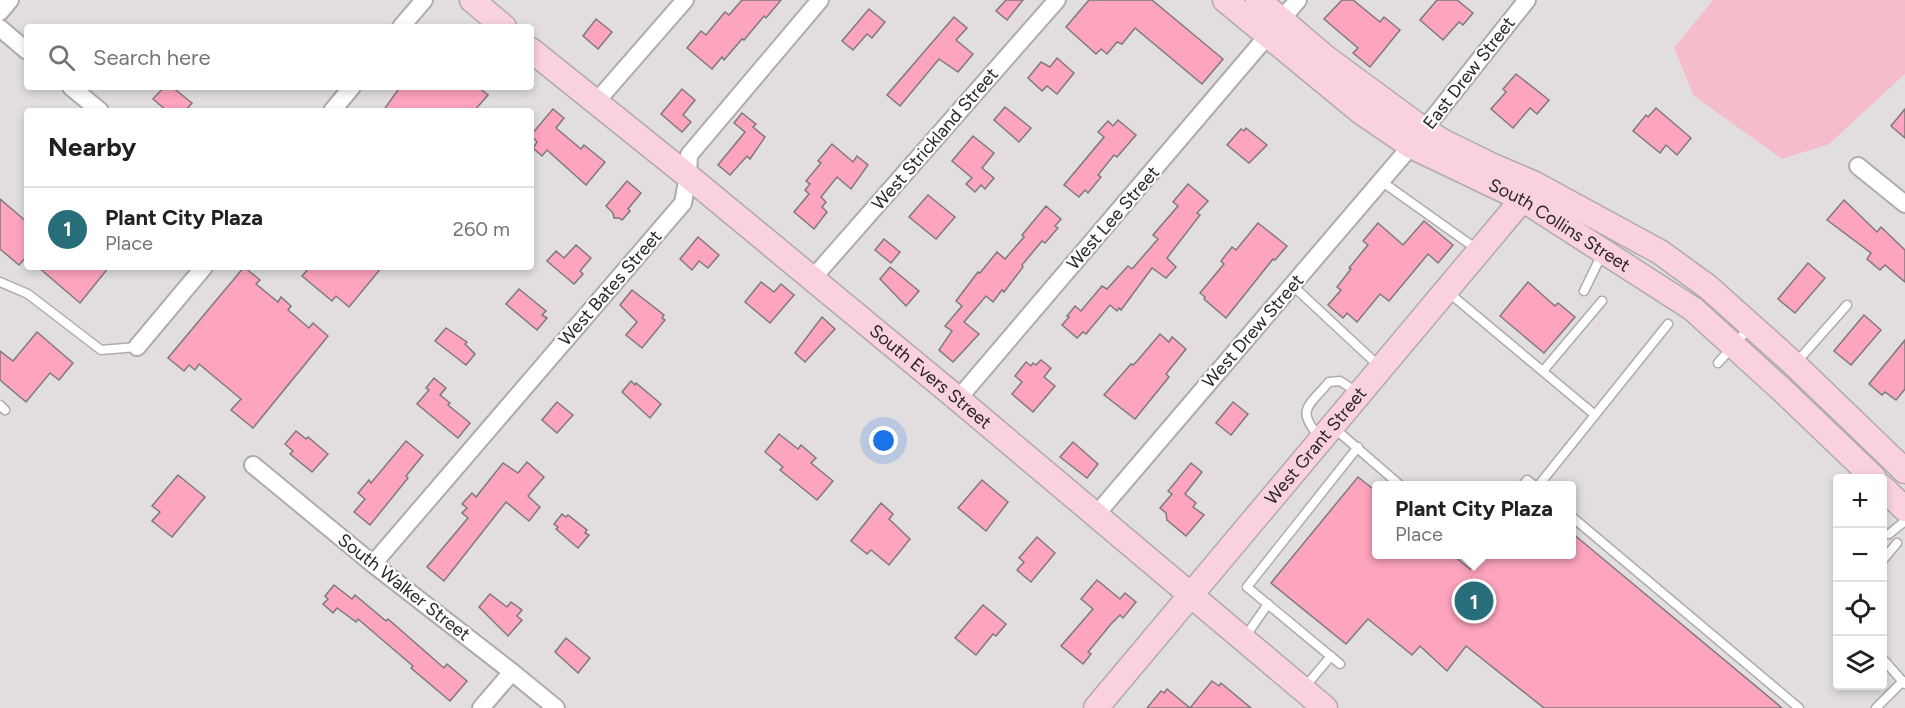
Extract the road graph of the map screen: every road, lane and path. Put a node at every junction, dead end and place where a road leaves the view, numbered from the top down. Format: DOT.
graph roads {
  1 [pos="10,0"];
  2 [pos="424,0"];
  3 [pos="472,0"];
  4 [pos="685,0"];
  5 [pos="820,0"];
  6 [pos="1058,0"];
  7 [pos="1225,0"];
  8 [pos="1258,0"];
  9 [pos="1298,0"];
  10 [pos="1527,0"];
  11 [pos="0,12"];
  12 [pos="404,24"];
  13 [pos="500,24"];
  14 [pos="0,28"];
  15 [pos="1275,28"];
  16 [pos="24,48"];
  17 [pos="534,52"];
  18 [pos="74,90"];
  19 [pos="596,102"];
  20 [pos="96,108"];
  21 [pos="1418,138"];
  22 [pos="1858,166"];
  23 [pos="688,176"];
  24 [pos="1381,181"];
  25 [pos="1528,191"];
  26 [pos="1905,204"];
  27 [pos="1478,250"];
  28 [pos="1604,251"];
  29 [pos="201,270"];
  30 [pos="812,279"];
  31 [pos="0,282"];
  32 [pos="1292,285"];
  33 [pos="1446,289"];
  34 [pos="1584,291"];
  35 [pos="1602,301"];
  36 [pos="1847,305"];
  37 [pos="1668,324"];
  38 [pos="1751,325"];
  39 [pos="137,347"];
  40 [pos="1725,354"];
  41 [pos="1794,364"];
  42 [pos="1380,368"];
  43 [pos="1543,371"];
  44 [pos="958,399"];
  45 [pos="1595,415"];
  46 [pos="1326,432"];
  47 [pos="1358,447"];
  48 [pos="253,465"];
  49 [pos="1905,471"];
  50 [pos="1869,474"];
  51 [pos="1395,481"];
  52 [pos="1541,481"];
  53 [pos="1887,488"];
  54 [pos="1887,491"];
  55 [pos="1905,502"];
  56 [pos="1905,509"];
  57 [pos="1095,516"];
  58 [pos="1576,519"];
  59 [pos="1905,521"];
  60 [pos="1889,534"];
  61 [pos="1897,543"];
  62 [pos="1887,555"];
  63 [pos="373,564"];
  64 [pos="1190,595"];
  65 [pos="1268,604"];
  66 [pos="1244,639"];
  67 [pos="1331,656"];
  68 [pos="1340,664"];
  69 [pos="1887,664"];
  70 [pos="512,672"];
  71 [pos="1904,683"];
  72 [pos="1303,689"];
  73 [pos="482,708"];
  74 [pos="556,708"];
  75 [pos="1096,708"];
  76 [pos="1325,708"];
  77 [pos="1799,708"];
  78 [pos="1876,708"];
  1 -- 11 [label="street"];
  2 -- 12 [label="street"];
  3 -- 13 [label="street"];
  4 -- 19 [label="street"];
  5 -- 23 [label="street, West Bates Street"];
  6 -- 30 [label="street, West Strickland Street"];
  7 -- 15 [label="street, South Collins Street"];
  8 -- 15 [label="street, South Collins Street"];
  9 -- 15 [label="street, West Lee Street"];
  10 -- 21 [label="street, East Drew Street"];
  14 -- 16 [label="street"];
  15 -- 21 [label="street, South Collins Street"];
  15 -- 44 [label="street, West Lee Street"];
  17 -- 19 [label="street, South Evers Street"];
  18 -- 20 [label="street"];
  19 -- 23 [label="street, South Evers Street"];
  21 -- 24 [label="street, West Drew Street"];
  21 -- 25 [label="street, South Collins Street"];
  22 -- 26 [label="street"];
  23 -- 30 [label="street, South Evers Street"];
  23 -- 63 [label="street, West Bates Street"];
  24 -- 27 [label="lane"];
  24 -- 32 [label="street, West Drew Street"];
  25 -- 27 [label="street, West Grant Street"];
  25 -- 28 [label="street, South Collins Street"];
  25 -- 38 [label="street"];
  27 -- 33 [label="street, West Grant Street"];
  28 -- 34 [label="lane"];
  28 -- 40 [label="street, South Collins Street"];
  29 -- 39 [label="street"];
  30 -- 44 [label="street, South Evers Street"];
  31 -- 39 [label="lane"];
  32 -- 42 [label="lane"];
  32 -- 57 [label="street, West Drew Street"];
  33 -- 42 [label="street, West Grant Street"];
  33 -- 43 [label="lane"];
  35 -- 43 [label="lane"];
  36 -- 41 [label="lane"];
  37 -- 45 [label="lane"];
  38 -- 40 [label="lane"];
  38 -- 41 [label="street"];
  40 -- 50 [label="street, South Collins Street"];
  41 -- 49 [label="street"];
  42 -- 46 [label="street, West Grant Street"];
  43 -- 45 [label="lane"];
  44 -- 57 [label="street, South Evers Street"];
  45 -- 52 [label="lane"];
  46 -- 47 [label="lane"];
  46 -- 64 [label="street, West Grant Street"];
  47 -- 51 [label="lane"];
  47 -- 65 [label="lane"];
  48 -- 63 [label="street, South Walker Street"];
  53 -- 55 [label="street"];
  54 -- 56 [label="street, South Collins Street"];
  57 -- 64 [label="street, South Evers Street"];
  58 -- 77 [label="lane"];
  59 -- 60 [label="lane"];
  61 -- 62 [label="lane"];
  63 -- 70 [label="street, South Walker Street"];
  64 -- 66 [label="street, South Evers Street"];
  64 -- 75 [label="street, West Grant Street"];
  65 -- 66 [label="lane"];
  65 -- 67 [label="lane"];
  66 -- 72 [label="street, South Evers Street"];
  67 -- 68 [label="lane"];
  67 -- 72 [label="lane"];
  69 -- 71 [label="lane"];
  70 -- 73 [label="street"];
  70 -- 74 [label="street, South Walker Street"];
  71 -- 78 [label="lane"];
  72 -- 76 [label="street, South Evers Street"];
}
